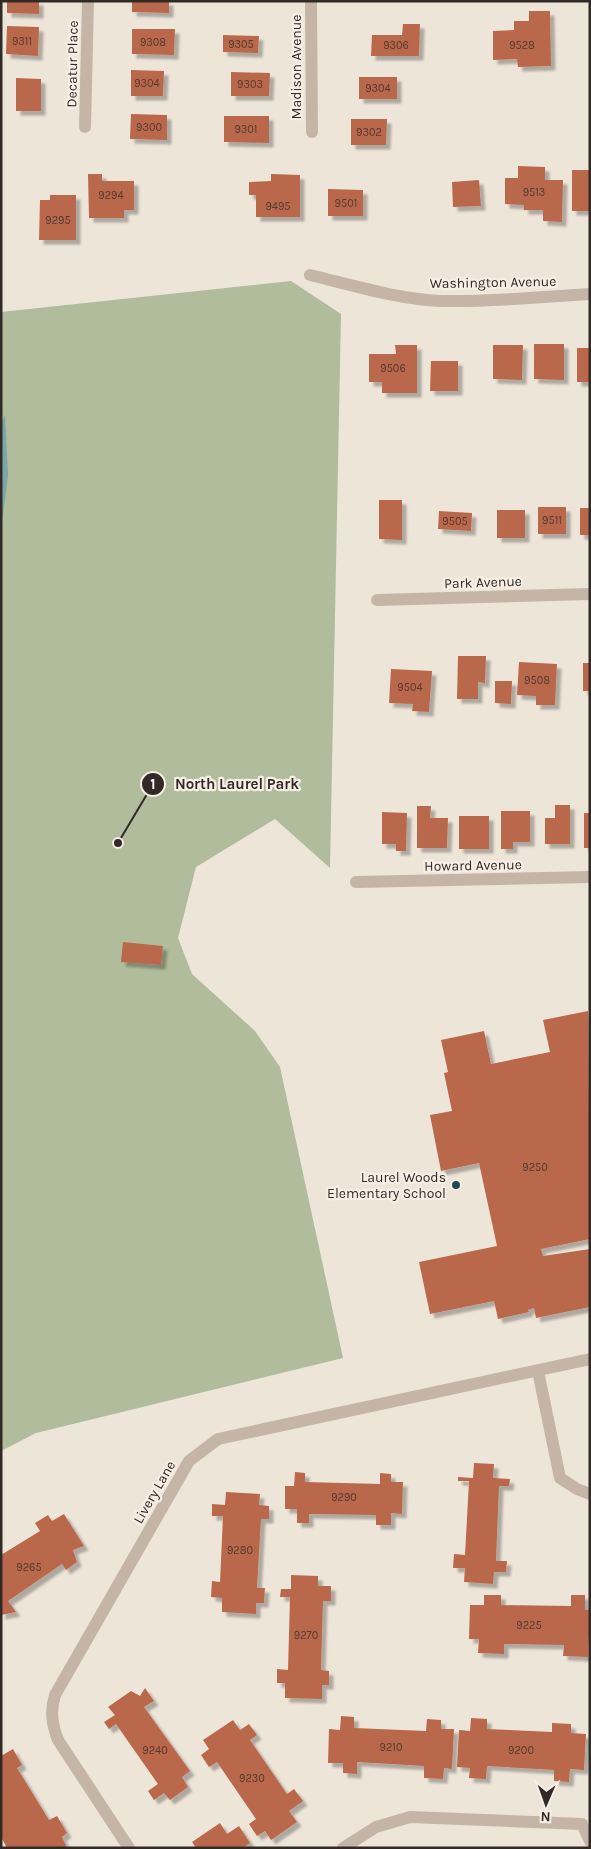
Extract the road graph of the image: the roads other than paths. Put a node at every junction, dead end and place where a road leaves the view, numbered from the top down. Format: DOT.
graph roads {
  1 [pos="88,1"];
  2 [pos="311,1"];
  3 [pos="85,126"];
  4 [pos="312,132"];
  5 [pos="310,275"];
  6 [pos="590,294"];
  7 [pos="590,594"];
  8 [pos="377,600"];
  9 [pos="590,877"];
  10 [pos="356,882"];
  11 [pos="590,1359"];
  12 [pos="538,1370"];
  13 [pos="590,1494"];
  14 [pos="590,1841"];
  15 [pos="129,1848"];
  16 [pos="343,1848"];
  1 -- 3 [label="street, Decatur Place"];
  2 -- 4 [label="street, Madison Avenue"];
  5 -- 6 [label="street, Washington Avenue"];
  7 -- 8 [label="street, Park Avenue"];
  9 -- 10 [label="street, Howard Avenue"];
  11 -- 12 [label="street, Livery Lane"];
  12 -- 13 [label="street"];
  12 -- 15 [label="street, Livery Lane"];
  14 -- 16 [label="street"];
}
